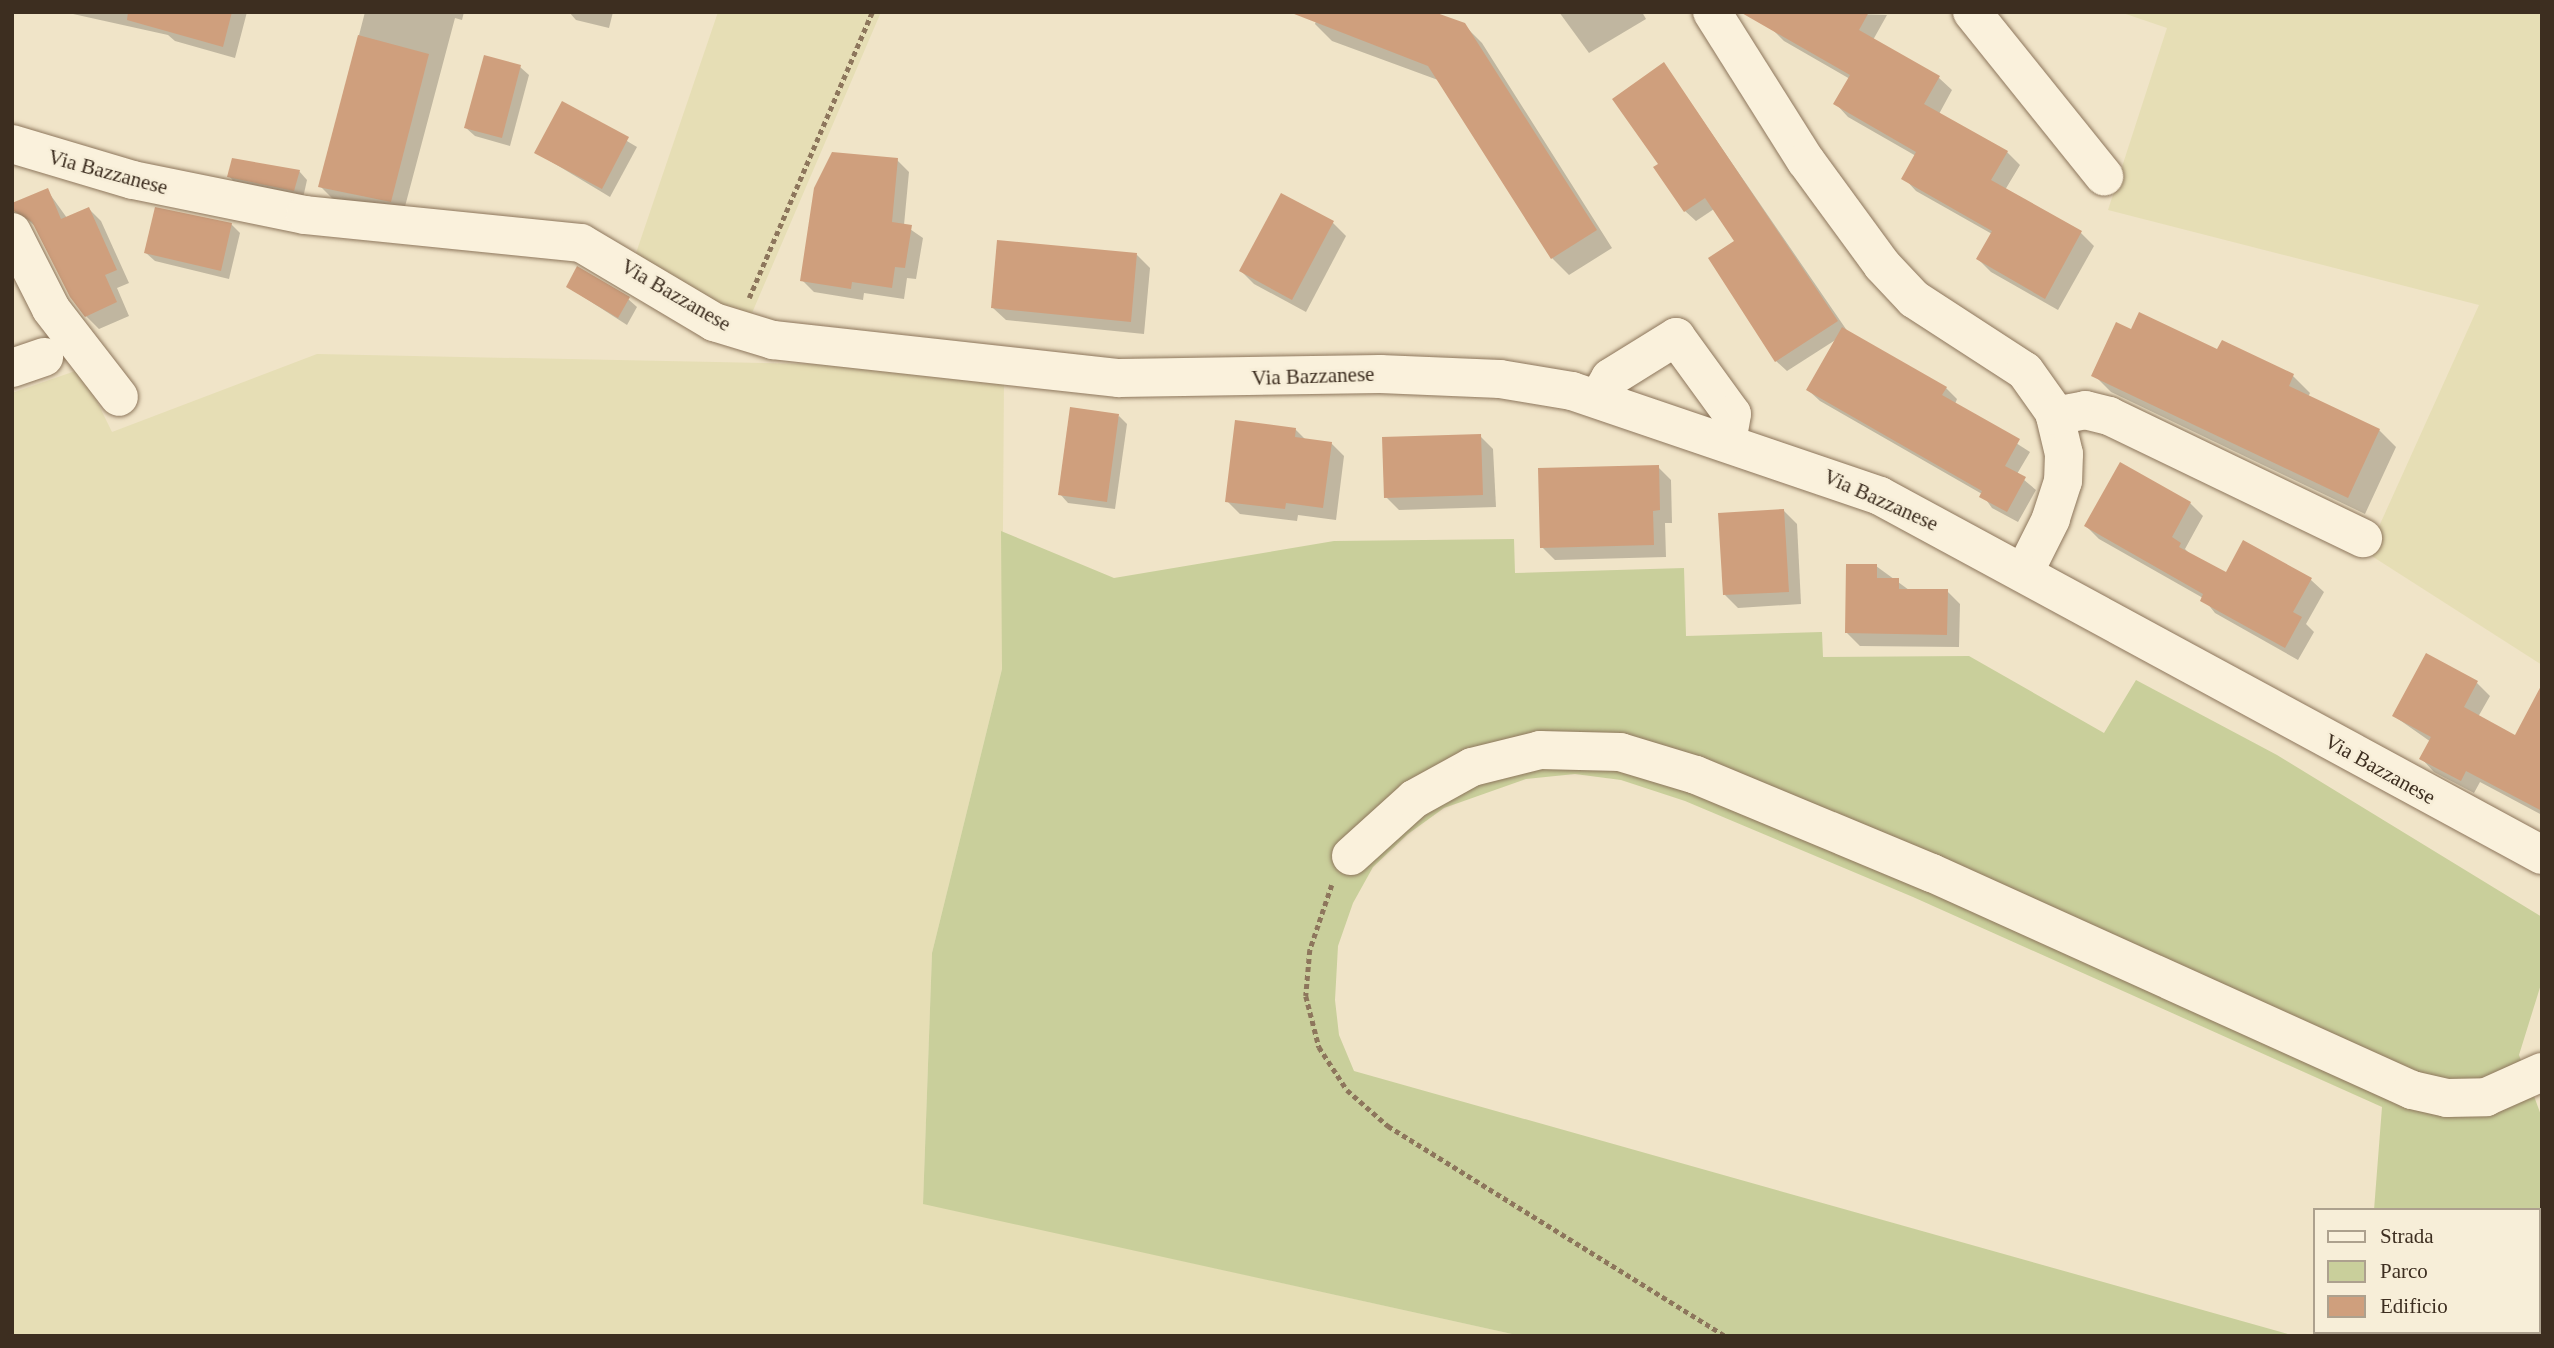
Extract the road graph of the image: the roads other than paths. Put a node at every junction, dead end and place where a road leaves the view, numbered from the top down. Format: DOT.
graph roads {
  1 [pos="1712,12"];
  2 [pos="1972,12"];
  3 [pos="12,144"];
  4 [pos="2104,176"];
  5 [pos="12,232"];
  6 [pos="119,397"];
  7 [pos="1598,400"];
  8 [pos="2055,416"];
  9 [pos="1727,442"];
  10 [pos="2363,538"];
  11 [pos="2025,571"];
  12 [pos="2542,855"];
  13 [pos="1351,856"];
  14 [pos="2542,1072"];
  1 -- 8 [label="street"];
  2 -- 4 [label="street"];
  3 -- 7 [label="street, Via Bazzanese"];
  5 -- 6 [label="street"];
  7 -- 9 [label="street, Via Bazzanese"];
  7 -- 9 [label="street"];
  8 -- 10 [label="street"];
  8 -- 11 [label="street"];
  9 -- 11 [label="street, Via Bazzanese"];
  11 -- 12 [label="street, Via Bazzanese"];
  13 -- 14 [label="street"];
}
